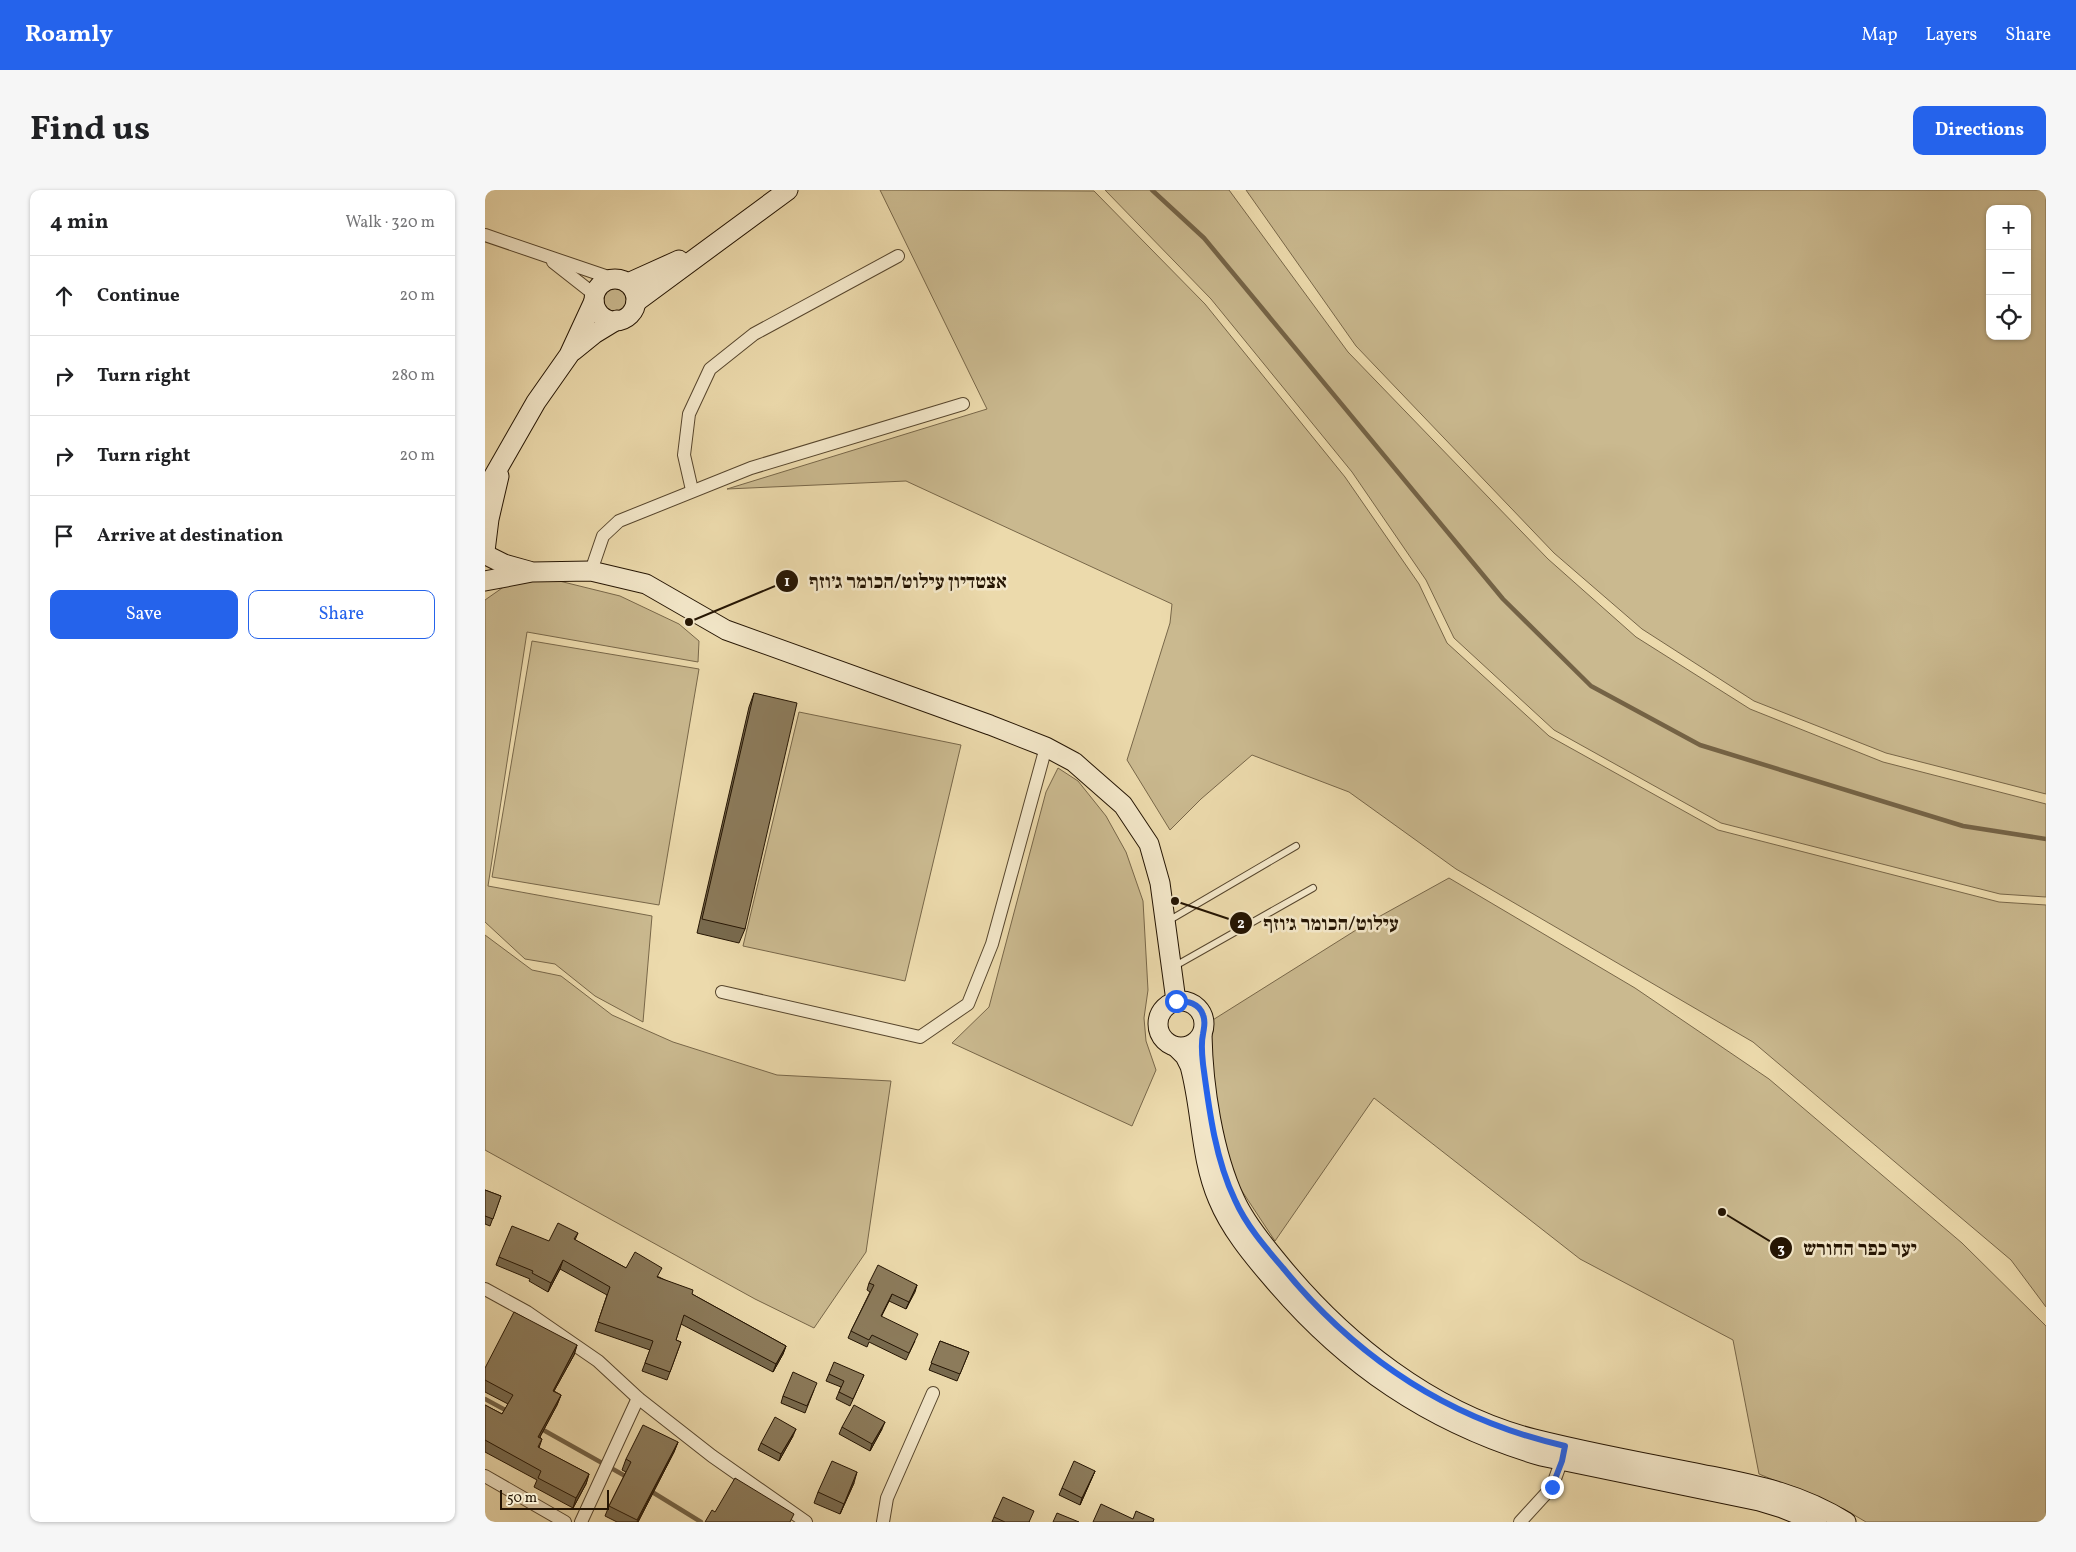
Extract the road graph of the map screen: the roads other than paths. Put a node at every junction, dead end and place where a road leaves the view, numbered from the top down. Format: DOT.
graph roads {
  1 [pos="788,190"];
  2 [pos="485,235"];
  3 [pos="712,245"];
  4 [pos="545,256"];
  5 [pos="898,256"];
  6 [pos="621,281"];
  7 [pos="594,298"];
  8 [pos="636,302"];
  9 [pos="617,320"];
  10 [pos="569,355"];
  11 [pos="963,404"];
  12 [pos="505,455"];
  13 [pos="692,490"];
  14 [pos="485,491"];
  15 [pos="486,553"];
  16 [pos="591,571"];
  17 [pos="532,572"];
  18 [pos="485,580"];
  19 [pos="1046,747"];
  20 [pos="1296,846"];
  21 [pos="1313,888"];
  22 [pos="1165,923"];
  23 [pos="1172,968"];
  24 [pos="722,992"];
  25 [pos="1176,1001"];
  26 [pos="1202,1034"];
  27 [pos="1176,1047"];
  28 [pos="485,1289"];
  29 [pos="933,1393"];
  30 [pos="638,1398"];
  31 [pos="1564,1454"];
  32 [pos="485,1476"];
  33 [pos="565,1522"];
  34 [pos="581,1522"];
  35 [pos="806,1522"];
  36 [pos="883,1522"];
  37 [pos="1520,1522"];
  38 [pos="1817,1522"];
  39 [pos="1847,1522"];
  1 -- 3 [label="street"];
  2 -- 4 [label="street"];
  3 -- 6 [label="street"];
  3 -- 8 [label="street"];
  4 -- 6 [label="street"];
  4 -- 7 [label="street"];
  5 -- 13 [label="street"];
  6 -- 7 [label="street"];
  6 -- 8 [label="street"];
  7 -- 9 [label="street"];
  7 -- 10 [label="street"];
  8 -- 9 [label="street"];
  9 -- 10 [label="street"];
  10 -- 12 [label="street"];
  11 -- 13 [label="street"];
  12 -- 14 [label="street"];
  12 -- 15 [label="street"];
  13 -- 16 [label="street"];
  15 -- 17 [label="street"];
  15 -- 18 [label="street"];
  16 -- 17 [label="street"];
  16 -- 19 [label="street"];
  17 -- 18 [label="street"];
  19 -- 22 [label="street"];
  19 -- 24 [label="street"];
  20 -- 22 [label="lane"];
  21 -- 23 [label="lane"];
  22 -- 23 [label="street"];
  23 -- 25 [label="street"];
  25 -- 26 [label="street"];
  25 -- 27 [label="street"];
  26 -- 27 [label="street"];
  26 -- 31 [label="street"];
  27 -- 31 [label="street"];
  28 -- 30 [label="street"];
  29 -- 36 [label="street"];
  30 -- 34 [label="street"];
  30 -- 35 [label="street"];
  31 -- 37 [label="street"];
  31 -- 38 [label="street"];
  31 -- 39 [label="street"];
  32 -- 33 [label="street"];
}
